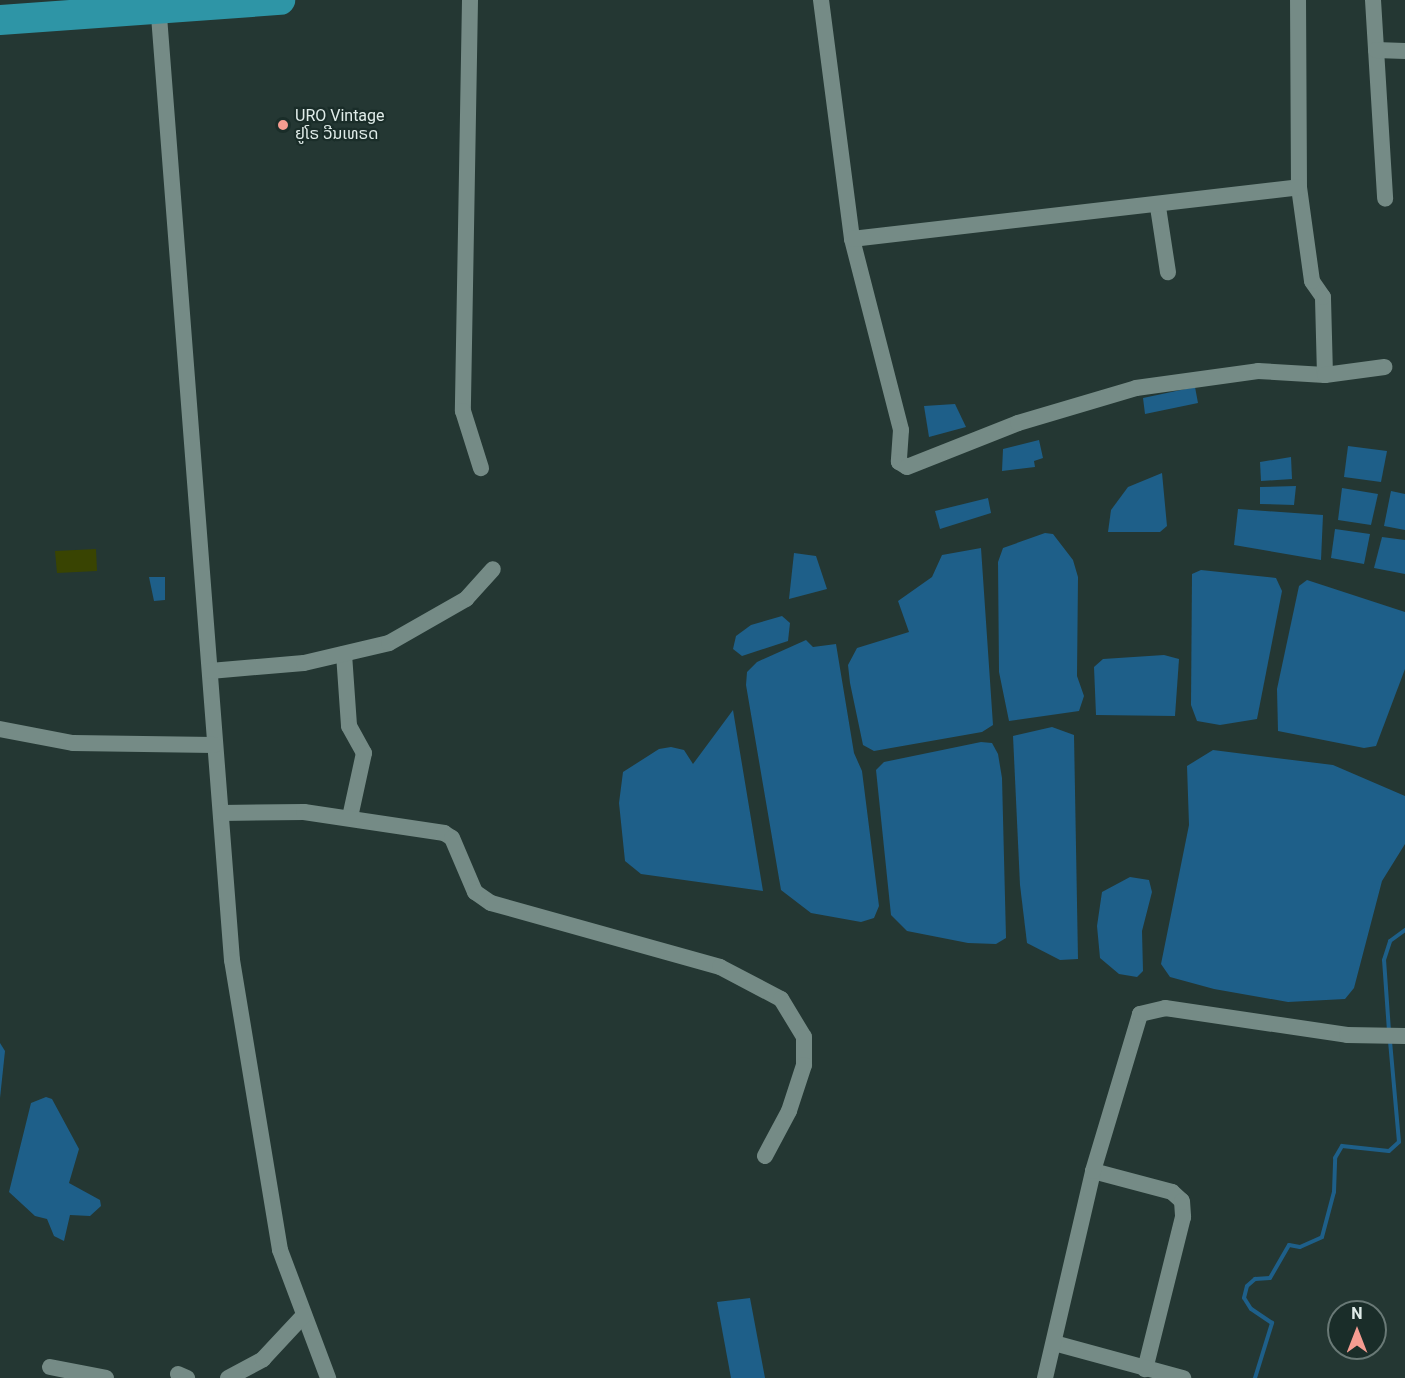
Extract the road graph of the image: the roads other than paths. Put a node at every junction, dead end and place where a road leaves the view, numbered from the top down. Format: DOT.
graph roads {
  1 [pos="280,0"];
  2 [pos="470,0"];
  3 [pos="821,0"];
  4 [pos="1298,0"];
  5 [pos="1373,0"];
  6 [pos="158,5"];
  7 [pos="0,20"];
  8 [pos="1376,50"];
  9 [pos="1405,51"];
  10 [pos="1299,187"];
  11 [pos="1385,199"];
  12 [pos="1158,207"];
  13 [pos="852,238"];
  14 [pos="1168,272"];
  15 [pos="1383,367"];
  16 [pos="1325,375"];
  17 [pos="482,468"];
  18 [pos="493,569"];
  19 [pos="344,654"];
  20 [pos="210,671"];
  21 [pos="0,729"];
  22 [pos="214,745"];
  23 [pos="221,813"];
  24 [pos="350,817"];
  25 [pos="1402,1036"];
  26 [pos="765,1156"];
  27 [pos="1093,1171"];
  28 [pos="304,1315"];
  29 [pos="1054,1343"];
  30 [pos="50,1367"];
  31 [pos="1145,1369"];
  32 [pos="106,1378"];
  33 [pos="228,1378"];
  34 [pos="328,1378"];
  35 [pos="1045,1378"];
  36 [pos="1183,1378"];
  1 -- 6 [label="highway"];
  2 -- 17 [label="street"];
  3 -- 13 [label="street"];
  4 -- 10 [label="street"];
  5 -- 8 [label="street"];
  6 -- 7 [label="highway"];
  6 -- 20 [label="street"];
  8 -- 9 [label="street"];
  8 -- 11 [label="street"];
  10 -- 12 [label="street"];
  10 -- 16 [label="street"];
  12 -- 13 [label="street"];
  12 -- 14 [label="street"];
  13 -- 16 [label="street"];
  15 -- 16 [label="street"];
  18 -- 19 [label="street"];
  19 -- 20 [label="street"];
  19 -- 24 [label="street"];
  20 -- 22 [label="street"];
  21 -- 22 [label="street"];
  22 -- 23 [label="street"];
  23 -- 24 [label="street"];
  23 -- 28 [label="street"];
  24 -- 26 [label="street"];
  25 -- 27 [label="street"];
  27 -- 29 [label="street"];
  27 -- 31 [label="street"];
  28 -- 33 [label="street"];
  28 -- 34 [label="street"];
  29 -- 31 [label="street"];
  29 -- 35 [label="street"];
  30 -- 32 [label="street"];
  31 -- 36 [label="street"];
}
